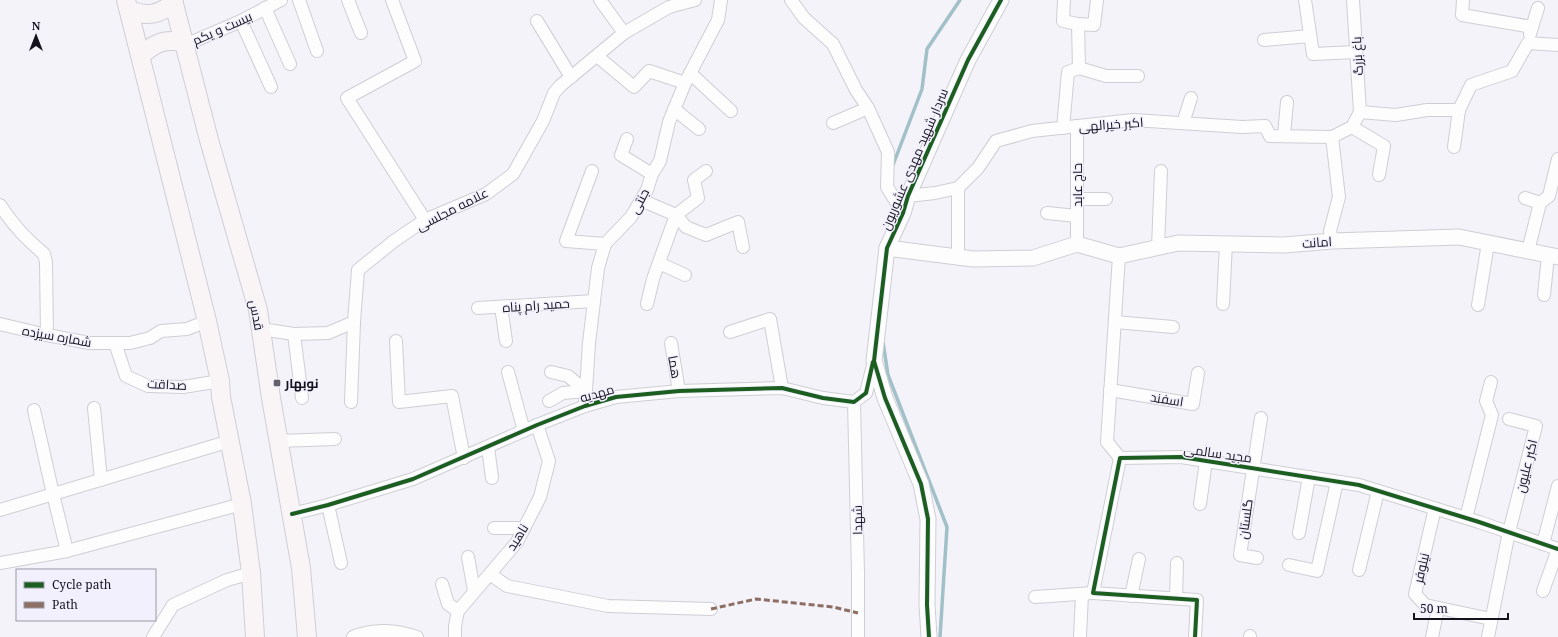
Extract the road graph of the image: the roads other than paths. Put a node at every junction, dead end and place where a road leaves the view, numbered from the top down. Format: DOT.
graph roads {
  1 [pos="281,0"];
  2 [pos="299,0"];
  3 [pos="348,0"];
  4 [pos="392,0"];
  5 [pos="600,0"];
  6 [pos="695,0"];
  7 [pos="721,0"];
  8 [pos="791,0"];
  9 [pos="1001,0"];
  10 [pos="1064,0"];
  11 [pos="1097,0"];
  12 [pos="1305,0"];
  13 [pos="1353,0"];
  14 [pos="1464,0"];
  15 [pos="174,2"];
  16 [pos="127,5"];
  17 [pos="265,8"];
  18 [pos="1538,8"];
  19 [pos="538,20"];
  20 [pos="241,21"];
  21 [pos="1078,24"];
  22 [pos="1532,27"];
  23 [pos="361,33"];
  24 [pos="624,33"];
  25 [pos="1310,36"];
  26 [pos="1264,40"];
  27 [pos="1528,43"];
  28 [pos="184,44"];
  29 [pos="1558,45"];
  30 [pos="317,52"];
  31 [pos="1356,52"];
  32 [pos="141,55"];
  33 [pos="597,56"];
  34 [pos="290,64"];
  35 [pos="1079,68"];
  36 [pos="1138,76"];
  37 [pos="571,77"];
  38 [pos="687,78"];
  39 [pos="271,87"];
  40 [pos="1191,98"];
  41 [pos="1287,102"];
  42 [pos="868,108"];
  43 [pos="674,109"];
  44 [pos="1459,110"];
  45 [pos="731,111"];
  46 [pos="1360,112"];
  47 [pos="833,123"];
  48 [pos="1183,123"];
  49 [pos="1076,126"];
  50 [pos="1352,127"];
  51 [pos="1063,128"];
  52 [pos="699,129"];
  53 [pos="1284,135"];
  54 [pos="1332,137"];
  55 [pos="627,139"];
  56 [pos="1454,147"];
  57 [pos="1558,160"];
  58 [pos="592,171"];
  59 [pos="706,171"];
  60 [pos="1161,171"];
  61 [pos="652,174"];
  62 [pos="1379,175"];
  63 [pos="958,188"];
  64 [pos="908,196"];
  65 [pos="1525,198"];
  66 [pos="1077,199"];
  67 [pos="1106,199"];
  68 [pos="641,200"];
  69 [pos="1540,203"];
  70 [pos="0,205"];
  71 [pos="903,213"];
  72 [pos="1047,213"];
  73 [pos="676,215"];
  74 [pos="1077,216"];
  75 [pos="425,220"];
  76 [pos="1332,241"];
  77 [pos="1226,243"];
  78 [pos="1488,243"];
  79 [pos="606,244"];
  80 [pos="1077,244"];
  81 [pos="743,247"];
  82 [pos="1158,247"];
  83 [pos="886,248"];
  84 [pos="1528,251"];
  85 [pos="1119,256"];
  86 [pos="1553,256"];
  87 [pos="958,258"];
  88 [pos="659,263"];
  89 [pos="685,275"];
  90 [pos="1544,294"];
  91 [pos="594,301"];
  92 [pos="647,304"];
  93 [pos="1223,304"];
  94 [pos="1478,305"];
  95 [pos="501,307"];
  96 [pos="478,308"];
  97 [pos="207,321"];
  98 [pos="354,322"];
  99 [pos="1115,322"];
  100 [pos="0,324"];
  101 [pos="1173,327"];
  102 [pos="261,330"];
  103 [pos="730,332"];
  104 [pos="294,334"];
  105 [pos="47,336"];
  106 [pos="396,341"];
  107 [pos="506,341"];
  108 [pos="116,343"];
  109 [pos="671,343"];
  110 [pos="874,361"];
  111 [pos="508,372"];
  112 [pos="551,372"];
  113 [pos="1198,373"];
  114 [pos="220,381"];
  115 [pos="1491,382"];
  116 [pos="782,388"];
  117 [pos="679,390"];
  118 [pos="1110,390"];
  119 [pos="586,391"];
  120 [pos="302,398"];
  121 [pos="549,400"];
  122 [pos="351,402"];
  123 [pos="854,402"];
  124 [pos="585,406"];
  125 [pos="94,408"];
  126 [pos="34,410"];
  127 [pos="1261,418"];
  128 [pos="1509,419"];
  129 [pos="537,425"];
  130 [pos="524,431"];
  131 [pos="335,439"];
  132 [pos="230,441"];
  133 [pos="278,441"];
  134 [pos="488,448"];
  135 [pos="464,458"];
  136 [pos="1120,458"];
  137 [pos="1206,461"];
  138 [pos="1253,467"];
  139 [pos="1308,477"];
  140 [pos="492,478"];
  141 [pos="101,480"];
  142 [pos="1337,482"];
  143 [pos="1558,486"];
  144 [pos="1378,491"];
  145 [pos="53,494"];
  146 [pos="242,504"];
  147 [pos="1200,504"];
  148 [pos="328,505"];
  149 [pos="1435,508"];
  150 [pos="0,510"];
  151 [pos="292,514"];
  152 [pos="1466,518"];
  153 [pos="494,528"];
  154 [pos="524,528"];
  155 [pos="1509,532"];
  156 [pos="1299,533"];
  157 [pos="1544,544"];
  158 [pos="1558,549"];
  159 [pos="67,551"];
  160 [pos="468,557"];
  161 [pos="1257,558"];
  162 [pos="1139,559"];
  163 [pos="0,563"];
  164 [pos="341,563"];
  165 [pos="1176,563"];
  166 [pos="1289,565"];
  167 [pos="1359,570"];
  168 [pos="251,572"];
  169 [pos="490,574"];
  170 [pos="442,584"];
  171 [pos="474,591"];
  172 [pos="1543,591"];
  173 [pos="1087,594"];
  174 [pos="1131,596"];
  175 [pos="1035,598"];
  176 [pos="1176,598"];
  177 [pos="1438,608"];
  178 [pos="711,609"];
  179 [pos="458,611"];
  180 [pos="1491,620"];
  181 [pos="153,637"];
  182 [pos="255,637"];
  183 [pos="307,637"];
  184 [pos="353,637"];
  185 [pos="418,637"];
  186 [pos="455,637"];
  187 [pos="858,637"];
  188 [pos="929,637"];
  189 [pos="1080,637"];
  190 [pos="1195,637"];
  191 [pos="1432,637"];
  192 [pos="1488,637"];
  1 -- 17 [label="street, بیست و یکم"];
  2 -- 30 [label="street"];
  3 -- 23 [label="street"];
  4 -- 75 [label="street"];
  5 -- 24 [label="street"];
  6 -- 24 [label="street, علامه مجلسی"];
  7 -- 38 [label="street, جنتی"];
  8 -- 42 [label="street"];
  9 -- 64 [label="street, سردار شهید مهدی عشوریون"];
  10 -- 21 [label="street"];
  11 -- 21 [label="street"];
  12 -- 25 [label="street"];
  13 -- 31 [label="street, باغ بزرگ"];
  14 -- 22 [label="street"];
  15 -- 16 [label="main road"];
  15 -- 28 [label="main road, قدس"];
  16 -- 32 [label="main road"];
  17 -- 20 [label="street, بیست و یکم"];
  17 -- 34 [label="street"];
  18 -- 22 [label="street"];
  19 -- 37 [label="street"];
  20 -- 28 [label="street, بیست و یکم"];
  20 -- 39 [label="street"];
  21 -- 35 [label="street"];
  22 -- 27 [label="street"];
  24 -- 33 [label="street, علامه مجلسی"];
  25 -- 26 [label="street"];
  25 -- 31 [label="street"];
  27 -- 29 [label="street"];
  27 -- 44 [label="street"];
  28 -- 32 [label="main road"];
  28 -- 102 [label="main road, قدس"];
  31 -- 46 [label="street, باغ بزرگ"];
  32 -- 97 [label="main road"];
  33 -- 37 [label="street, علامه مجلسی"];
  33 -- 38 [label="street"];
  35 -- 36 [label="street"];
  35 -- 51 [label="street"];
  37 -- 75 [label="street, علامه مجلسی"];
  38 -- 43 [label="street, جنتی"];
  38 -- 45 [label="street"];
  40 -- 48 [label="street"];
  41 -- 53 [label="street"];
  42 -- 47 [label="street"];
  42 -- 71 [label="street"];
  43 -- 52 [label="street"];
  43 -- 61 [label="street, جنتی"];
  44 -- 46 [label="street"];
  44 -- 56 [label="street"];
  46 -- 50 [label="street"];
  48 -- 49 [label="street, اکبر خیرالهی"];
  48 -- 53 [label="street, اکبر خیرالهی"];
  49 -- 51 [label="street, اکبر خیرالهی"];
  49 -- 66 [label="street, حاج عابد"];
  50 -- 54 [label="street"];
  50 -- 62 [label="street"];
  51 -- 63 [label="street, اکبر خیرالهی"];
  53 -- 54 [label="street, اکبر خیرالهی"];
  54 -- 76 [label="street"];
  55 -- 61 [label="street"];
  57 -- 69 [label="street"];
  58 -- 79 [label="street"];
  59 -- 73 [label="street"];
  60 -- 82 [label="street"];
  61 -- 68 [label="street, جنتی"];
  63 -- 64 [label="street"];
  63 -- 87 [label="street"];
  64 -- 71 [label="street, سردار شهید مهدی عشوریون"];
  65 -- 69 [label="street"];
  66 -- 67 [label="street"];
  66 -- 74 [label="street, حاج عابد"];
  68 -- 73 [label="street"];
  68 -- 79 [label="street, جنتی"];
  69 -- 84 [label="street"];
  70 -- 105 [label="street"];
  71 -- 83 [label="street, سردار شهید مهدی عشوریون"];
  72 -- 74 [label="street"];
  73 -- 81 [label="street"];
  73 -- 88 [label="street"];
  74 -- 80 [label="street, حاج عابد"];
  75 -- 98 [label="street, علامه مجلسی"];
  76 -- 77 [label="street, امانت"];
  76 -- 78 [label="street, امانت"];
  77 -- 82 [label="street, امانت"];
  77 -- 93 [label="street"];
  78 -- 84 [label="street, امانت"];
  78 -- 94 [label="street"];
  79 -- 91 [label="street, جنتی"];
  80 -- 85 [label="street, امانت"];
  80 -- 87 [label="street"];
  82 -- 85 [label="street, امانت"];
  83 -- 87 [label="street"];
  83 -- 110 [label="street, سردار شهید مهدی عشوریون"];
  84 -- 86 [label="street, امانت"];
  85 -- 99 [label="street"];
  86 -- 90 [label="street"];
  88 -- 89 [label="street"];
  88 -- 92 [label="street"];
  91 -- 95 [label="street, حمید رام پناه"];
  91 -- 119 [label="street, جنتی"];
  95 -- 96 [label="street, حمید رام پناه"];
  95 -- 107 [label="street"];
  97 -- 108 [label="street, شماره سیزده"];
  97 -- 114 [label="main road"];
  98 -- 104 [label="street"];
  98 -- 122 [label="street, علامه مجلسی"];
  99 -- 101 [label="street"];
  99 -- 118 [label="street"];
  100 -- 105 [label="street, شماره سیزده"];
  102 -- 104 [label="street"];
  102 -- 133 [label="main road, قدس"];
  103 -- 116 [label="street"];
  104 -- 120 [label="street"];
  105 -- 108 [label="street, شماره سیزده"];
  106 -- 135 [label="street"];
  108 -- 114 [label="street, صداقت"];
  109 -- 117 [label="street, هما"];
  110 -- 123 [label="street"];
  110 -- 188 [label="street, سردار شهید مهدی عشوریون"];
  111 -- 130 [label="street"];
  112 -- 119 [label="street"];
  113 -- 118 [label="street, اسفند"];
  114 -- 132 [label="main road"];
  115 -- 152 [label="street"];
  116 -- 117 [label="street, مهدیه"];
  116 -- 123 [label="street, مهدیه"];
  117 -- 124 [label="street, مهدیه"];
  118 -- 136 [label="street"];
  119 -- 121 [label="street"];
  119 -- 124 [label="street, جنتی"];
  123 -- 187 [label="street, شهدا"];
  124 -- 129 [label="street, مهدیه"];
  125 -- 141 [label="street"];
  126 -- 145 [label="street"];
  127 -- 138 [label="street"];
  128 -- 155 [label="street, اکبر علیون"];
  129 -- 130 [label="street, مهدیه"];
  129 -- 154 [label="street, ناهید"];
  130 -- 134 [label="street, مهدیه"];
  131 -- 133 [label="street"];
  132 -- 141 [label="street"];
  132 -- 146 [label="main road"];
  133 -- 151 [label="main road, قدس"];
  134 -- 135 [label="street, مهدیه"];
  134 -- 140 [label="street"];
  135 -- 148 [label="street, مهدیه"];
  136 -- 137 [label="street, مجید سالمی"];
  136 -- 173 [label="street"];
  137 -- 138 [label="street, مجید سالمی"];
  137 -- 147 [label="street"];
  138 -- 139 [label="street, مجید سالمی"];
  138 -- 161 [label="street, گلستان"];
  139 -- 142 [label="street, مجید سالمی"];
  139 -- 156 [label="street"];
  141 -- 145 [label="street"];
  142 -- 144 [label="street, مجید سالمی"];
  142 -- 166 [label="street"];
  143 -- 157 [label="street"];
  144 -- 149 [label="street, مجید سالمی"];
  144 -- 167 [label="street"];
  145 -- 150 [label="street"];
  145 -- 159 [label="street"];
  146 -- 159 [label="street"];
  146 -- 168 [label="main road"];
  148 -- 151 [label="street, مهدیه"];
  148 -- 164 [label="street"];
  149 -- 152 [label="street, مجید سالمی"];
  149 -- 177 [label="street, نیلوفر"];
  151 -- 183 [label="main road, قدس"];
  152 -- 155 [label="street, مجید سالمی"];
  153 -- 154 [label="street"];
  154 -- 169 [label="street, ناهید"];
  155 -- 157 [label="street, مجید سالمی"];
  155 -- 180 [label="street"];
  157 -- 158 [label="street, مجید سالمی"];
  158 -- 172 [label="street"];
  159 -- 163 [label="street"];
  160 -- 171 [label="street"];
  162 -- 174 [label="street"];
  165 -- 176 [label="street"];
  168 -- 181 [label="street"];
  168 -- 182 [label="main road"];
  169 -- 171 [label="street, ناهید"];
  169 -- 178 [label="street"];
  170 -- 179 [label="street"];
  171 -- 179 [label="street, ناهید"];
  173 -- 174 [label="street"];
  173 -- 175 [label="street"];
  173 -- 189 [label="street"];
  174 -- 176 [label="street"];
  176 -- 190 [label="street"];
  177 -- 180 [label="street, نیلوفر"];
  177 -- 191 [label="street"];
  179 -- 186 [label="street"];
  180 -- 192 [label="street"];
  184 -- 185 [label="street"];
}
